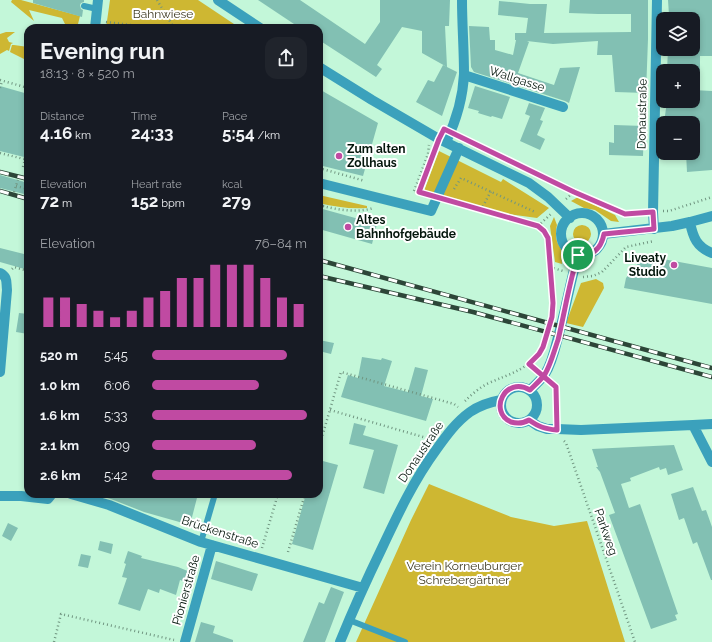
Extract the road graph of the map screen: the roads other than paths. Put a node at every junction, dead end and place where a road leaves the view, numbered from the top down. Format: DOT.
graph roads {
  1 [pos="218,0"];
  2 [pos="462,0"];
  3 [pos="658,0"];
  4 [pos="98,4"];
  5 [pos="84,6"];
  6 [pos="95,24"];
  7 [pos="254,24"];
  8 [pos="323,69"];
  9 [pos="464,75"];
  10 [pos="563,107"];
  11 [pos="439,138"];
  12 [pos="458,148"];
  13 [pos="323,184"];
  14 [pos="712,216"];
  15 [pos="570,218"];
  16 [pos="690,222"];
  17 [pos="654,229"];
  18 [pos="604,234"];
  19 [pos="712,253"];
  20 [pos="578,255"];
  21 [pos="0,273"];
  22 [pos="3,290"];
  23 [pos="0,372"];
  24 [pos="530,390"];
  25 [pos="501,400"];
  26 [pos="529,420"];
  27 [pos="712,424"];
  28 [pos="693,425"];
  29 [pos="712,462"];
  30 [pos="0,496"];
  31 [pos="24,496"];
  32 [pos="39,498"];
  33 [pos="49,498"];
  34 [pos="85,498"];
  35 [pos="214,498"];
  36 [pos="201,542"];
  37 [pos="212,545"];
  38 [pos="363,588"];
  39 [pos="349,620"];
  40 [pos="180,641"];
  41 [pos="340,642"];
  42 [pos="405,642"];
  1 -- 7 [label="street"];
  2 -- 9 [label="street"];
  3 -- 17 [label="street, Donaustraße"];
  4 -- 5 [label="lane"];
  4 -- 6 [label="street"];
  8 -- 11 [label="street"];
  9 -- 10 [label="street, Wallgasse"];
  9 -- 11 [label="street"];
  11 -- 12 [label="street"];
  12 -- 13 [label="street"];
  12 -- 15 [label="street"];
  14 -- 16 [label="street"];
  15 -- 18 [label="street"];
  15 -- 20 [label="street"];
  16 -- 17 [label="street"];
  16 -- 19 [label="street"];
  17 -- 18 [label="street"];
  18 -- 20 [label="street"];
  20 -- 24 [label="street"];
  21 -- 22 [label="street"];
  22 -- 23 [label="street"];
  24 -- 25 [label="street"];
  24 -- 26 [label="street"];
  25 -- 26 [label="street"];
  25 -- 38 [label="street, Donaustraße"];
  26 -- 28 [label="street"];
  27 -- 28 [label="street"];
  28 -- 29 [label="street"];
  30 -- 31 [label="street"];
  32 -- 33 [label="street"];
  34 -- 36 [label="street, Brückenstraße"];
  35 -- 36 [label="lane"];
  36 -- 37 [label="street, Brückenstraße"];
  37 -- 38 [label="street, Brückenstraße"];
  37 -- 40 [label="street, Pionierstraße"];
  38 -- 39 [label="street, Donaustraße"];
  39 -- 41 [label="street, Donaustraße"];
  39 -- 42 [label="lane"];
}
